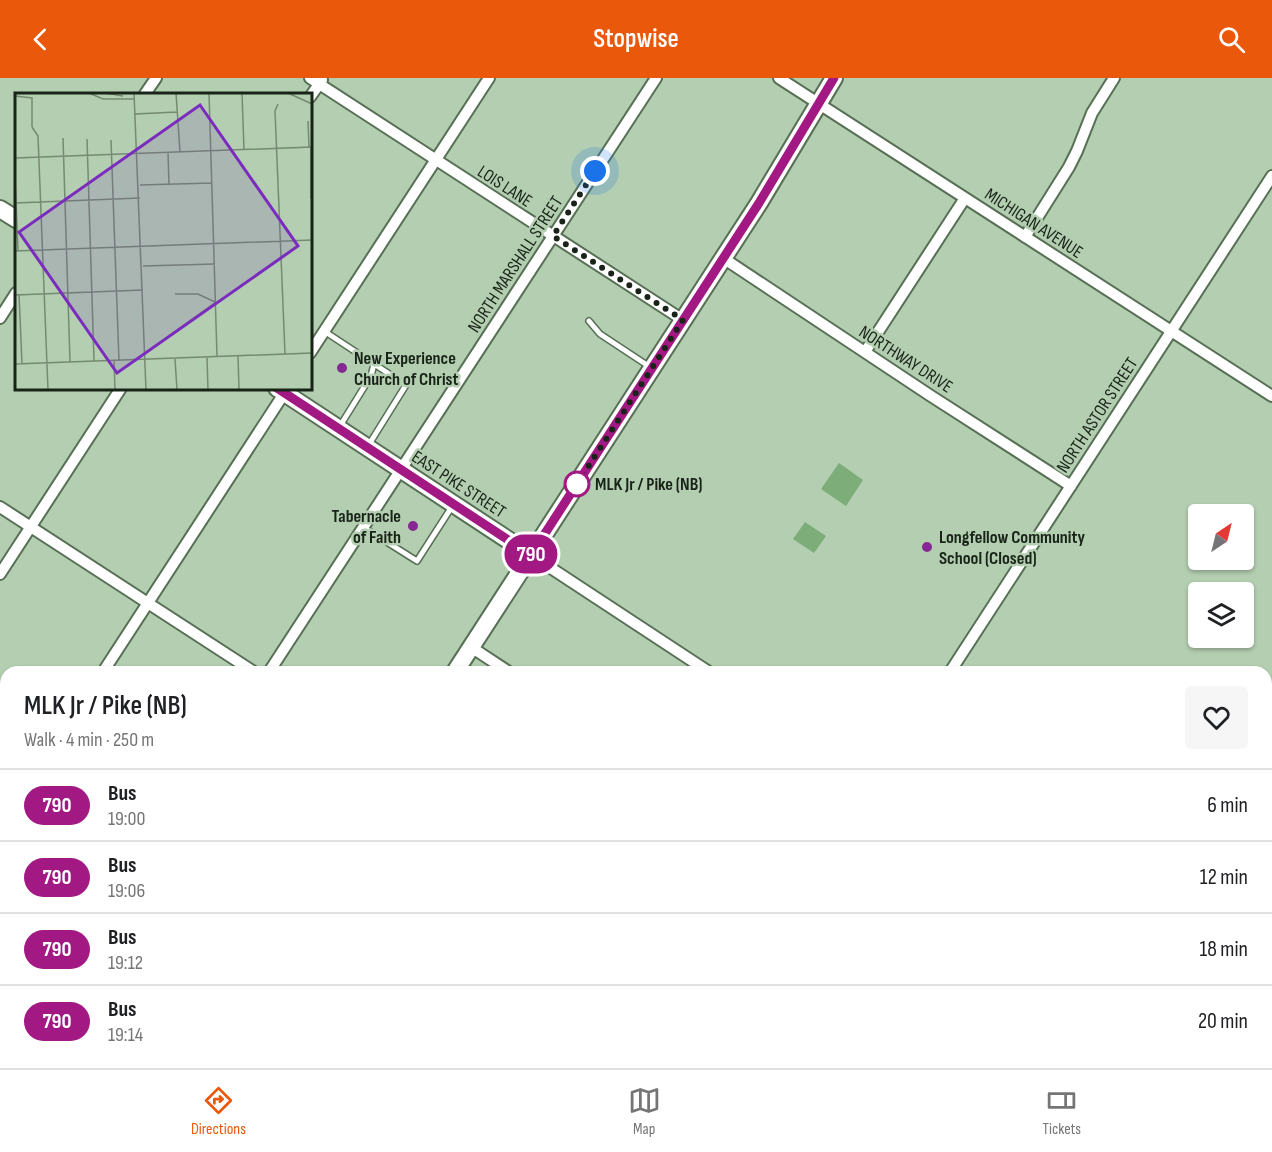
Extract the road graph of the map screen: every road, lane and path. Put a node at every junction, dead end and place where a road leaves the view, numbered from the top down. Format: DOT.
graph roads {
  1 [pos="156,78"];
  2 [pos="489,78"];
  3 [pos="656,78"];
  4 [pos="779,78"];
  5 [pos="834,78"];
  6 [pos="1114,78"];
  7 [pos="317,80"];
  8 [pos="146,93"];
  9 [pos="819,104"];
  10 [pos="436,160"];
  11 [pos="1272,176"];
  12 [pos="965,198"];
  13 [pos="0,209"];
  14 [pos="15,218"];
  15 [pos="553,236"];
  16 [pos="1024,237"];
  17 [pos="723,258"];
  18 [pos="15,295"];
  19 [pos="0,318"];
  20 [pos="683,320"];
  21 [pos="589,321"];
  22 [pos="324,331"];
  23 [pos="1171,331"];
  24 [pos="312,350"];
  25 [pos="866,352"];
  26 [pos="374,364"];
  27 [pos="652,368"];
  28 [pos="120,390"];
  29 [pos="283,390"];
  30 [pos="1272,396"];
  31 [pos="339,428"];
  32 [pos="367,447"];
  33 [pos="401,469"];
  34 [pos="1071,486"];
  35 [pos="454,504"];
  36 [pos="0,507"];
  37 [pos="31,527"];
  38 [pos="363,527"];
  39 [pos="531,555"];
  40 [pos="0,574"];
  41 [pos="148,603"];
  42 [pos="471,647"];
  43 [pos="107,666"];
  44 [pos="245,666"];
  45 [pos="273,666"];
  46 [pos="459,666"];
  47 [pos="500,666"];
  48 [pos="700,666"];
  49 [pos="954,666"];
  1 -- 8 [label="street"];
  2 -- 10 [label="street"];
  3 -- 15 [label="street, NORTH MARSHALL STREET"];
  4 -- 9 [label="street, MICHIGAN AVENUE"];
  5 -- 9 [label="main road"];
  6 -- 16 [label="street"];
  7 -- 10 [label="street, LOIS LANE"];
  9 -- 12 [label="street, MICHIGAN AVENUE"];
  9 -- 17 [label="main road"];
  10 -- 15 [label="street, LOIS LANE"];
  10 -- 22 [label="street"];
  11 -- 23 [label="street, NORTH ASTOR STREET"];
  12 -- 16 [label="street, MICHIGAN AVENUE"];
  12 -- 25 [label="street"];
  13 -- 14 [label="main road"];
  15 -- 20 [label="street, LOIS LANE"];
  15 -- 33 [label="street, NORTH MARSHALL STREET"];
  16 -- 23 [label="street, MICHIGAN AVENUE"];
  17 -- 20 [label="main road"];
  17 -- 25 [label="street, NORTHWAY DRIVE"];
  18 -- 19 [label="street"];
  20 -- 27 [label="main road"];
  21 -- 27 [label="lane"];
  22 -- 24 [label="street"];
  22 -- 26 [label="lane"];
  23 -- 30 [label="street, MICHIGAN AVENUE"];
  23 -- 34 [label="street, NORTH ASTOR STREET"];
  25 -- 34 [label="street, NORTHWAY DRIVE"];
  26 -- 31 [label="lane"];
  26 -- 32 [label="lane"];
  27 -- 39 [label="main road"];
  28 -- 37 [label="street"];
  29 -- 31 [label="main road, EAST PIKE STREET"];
  29 -- 41 [label="street"];
  31 -- 32 [label="main road, EAST PIKE STREET"];
  32 -- 33 [label="main road, EAST PIKE STREET"];
  33 -- 35 [label="main road, EAST PIKE STREET"];
  33 -- 38 [label="street, NORTH MARSHALL STREET"];
  34 -- 49 [label="street, NORTH ASTOR STREET"];
  35 -- 38 [label="lane"];
  35 -- 39 [label="main road, EAST PIKE STREET"];
  36 -- 37 [label="street"];
  37 -- 40 [label="street"];
  37 -- 41 [label="street"];
  38 -- 45 [label="street, NORTH MARSHALL STREET"];
  39 -- 42 [label="main road"];
  39 -- 48 [label="street, EAST PIKE STREET"];
  41 -- 43 [label="street"];
  41 -- 44 [label="street"];
  42 -- 46 [label="main road"];
  42 -- 47 [label="street"];
}
